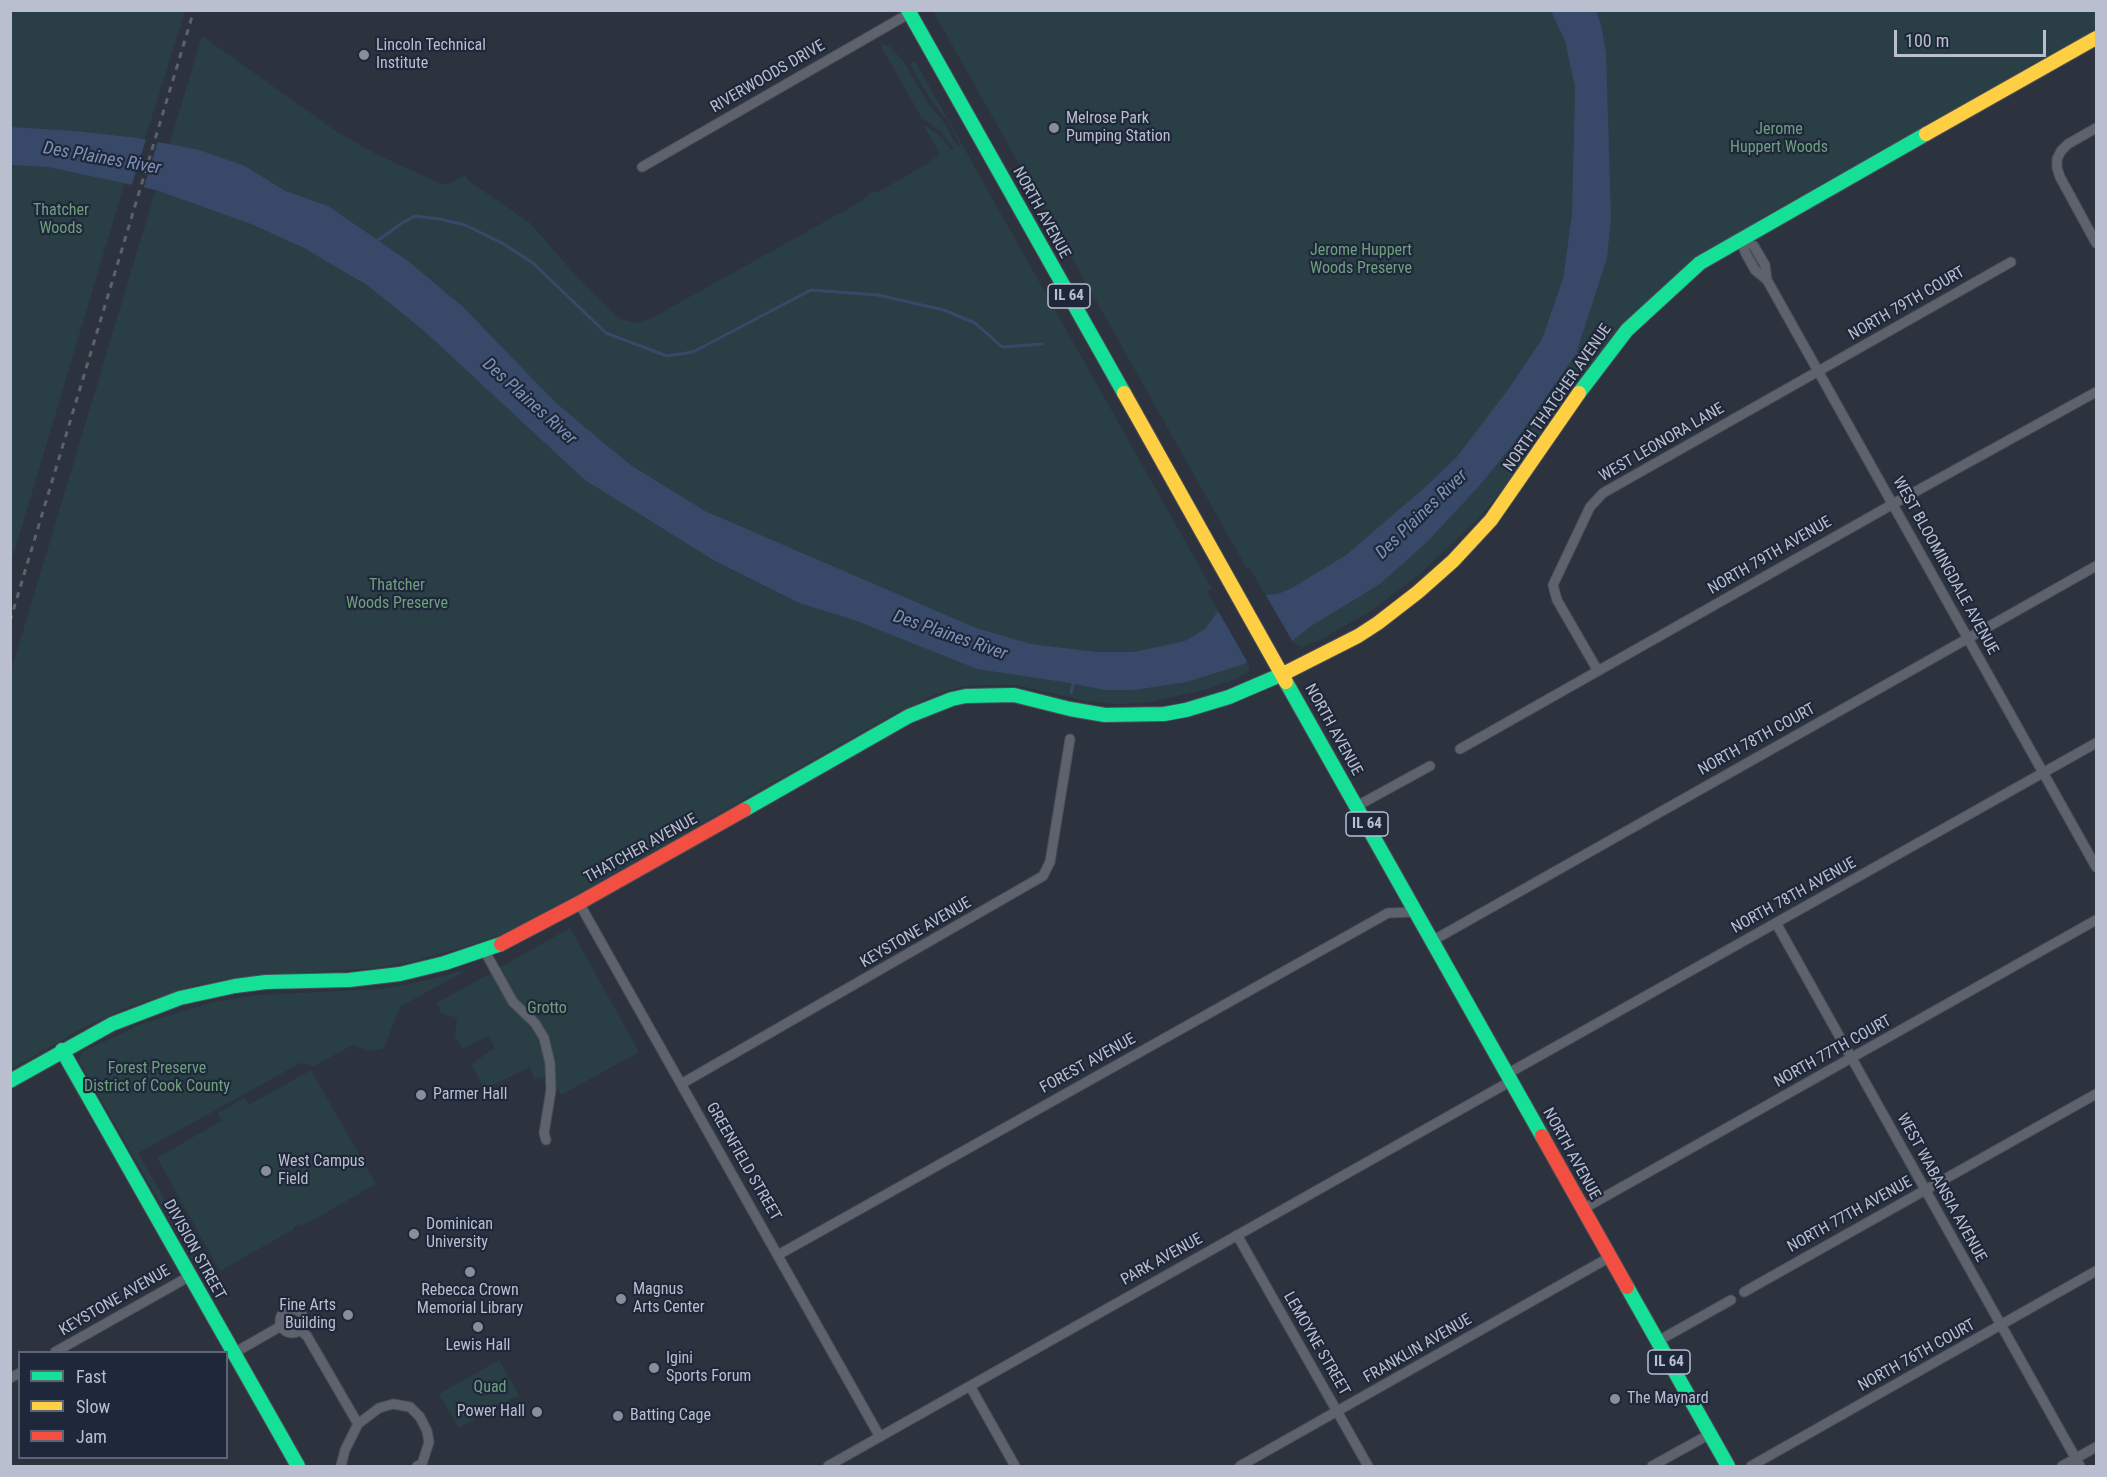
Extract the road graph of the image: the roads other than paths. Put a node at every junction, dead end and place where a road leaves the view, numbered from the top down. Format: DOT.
graph roads {
  1 [pos="909,12"];
  2 [pos="2097,38"];
  3 [pos="2097,128"];
  4 [pos="642,167"];
  5 [pos="1742,238"];
  6 [pos="2097,243"];
  7 [pos="2011,262"];
  8 [pos="1818,371"];
  9 [pos="2097,392"];
  10 [pos="1893,504"];
  11 [pos="2097,566"];
  12 [pos="1968,638"];
  13 [pos="1598,671"];
  14 [pos="1283,674"];
  15 [pos="1070,739"];
  16 [pos="2097,743"];
  17 [pos="1460,749"];
  18 [pos="1430,766"];
  19 [pos="2044,773"];
  20 [pos="1357,806"];
  21 [pos="2097,867"];
  22 [pos="579,903"];
  23 [pos="1415,912"];
  24 [pos="2097,920"];
  25 [pos="1776,923"];
  26 [pos="1432,941"];
  27 [pos="484,950"];
  28 [pos="62,1050"];
  29 [pos="1851,1058"];
  30 [pos="1509,1077"];
  31 [pos="10,1081"];
  32 [pos="681,1084"];
  33 [pos="2097,1094"];
  34 [pos="546,1140"];
  35 [pos="1926,1190"];
  36 [pos="1583,1209"];
  37 [pos="1237,1235"];
  38 [pos="778,1255"];
  39 [pos="1610,1257"];
  40 [pos="2097,1271"];
  41 [pos="190,1276"];
  42 [pos="1744,1292"];
  43 [pos="1731,1300"];
  44 [pos="2001,1325"];
  45 [pos="280,1326"];
  46 [pos="300,1330"];
  47 [pos="1658,1341"];
  48 [pos="59,1351"];
  49 [pos="234,1353"];
  50 [pos="970,1386"];
  51 [pos="1337,1412"];
  52 [pos="357,1424"];
  53 [pos="1710,1434"];
  54 [pos="880,1437"];
  55 [pos="2097,1447"];
  56 [pos="2078,1462"];
  57 [pos="421,1466"];
  58 [pos="298,1467"];
  59 [pos="341,1467"];
  60 [pos="828,1467"];
  61 [pos="1016,1467"];
  62 [pos="1240,1467"];
  63 [pos="1368,1467"];
  64 [pos="1652,1467"];
  65 [pos="1728,1467"];
  66 [pos="1751,1467"];
  67 [pos="2062,1467"];
  1 -- 4 [label="street, RIVERWOODS DRIVE"];
  1 -- 14 [label="street, NORTH AVENUE / IL 64"];
  2 -- 5 [label="street, NORTH THATCHER AVENUE"];
  3 -- 6 [label="street"];
  5 -- 8 [label="street, WEST BLOOMINGDALE AVENUE"];
  5 -- 14 [label="street, NORTH THATCHER AVENUE"];
  7 -- 8 [label="street, NORTH 79TH COURT"];
  8 -- 10 [label="street, WEST BLOOMINGDALE AVENUE"];
  8 -- 13 [label="street, WEST LEONORA LANE"];
  9 -- 10 [label="street, NORTH 79TH AVENUE"];
  10 -- 12 [label="street, WEST BLOOMINGDALE AVENUE"];
  10 -- 13 [label="street, NORTH 79TH AVENUE"];
  11 -- 12 [label="street, NORTH 78TH COURT"];
  12 -- 19 [label="street, WEST BLOOMINGDALE AVENUE"];
  12 -- 26 [label="street, NORTH 78TH COURT"];
  13 -- 17 [label="street, NORTH 79TH AVENUE"];
  14 -- 20 [label="street, NORTH AVENUE / IL 64"];
  14 -- 22 [label="street, THATCHER AVENUE"];
  15 -- 32 [label="street, KEYSTONE AVENUE"];
  16 -- 19 [label="street, NORTH 78TH AVENUE"];
  18 -- 20 [label="street"];
  19 -- 21 [label="street, WEST BLOOMINGDALE AVENUE"];
  19 -- 25 [label="street, NORTH 78TH AVENUE"];
  20 -- 23 [label="street, NORTH AVENUE / IL 64"];
  22 -- 27 [label="street, THATCHER AVENUE"];
  22 -- 32 [label="street, GREENFIELD STREET"];
  23 -- 26 [label="street, NORTH AVENUE / IL 64"];
  23 -- 38 [label="street, FOREST AVENUE"];
  24 -- 29 [label="street, NORTH 77TH COURT"];
  25 -- 29 [label="street, WEST WABANSIA AVENUE"];
  25 -- 30 [label="street, NORTH 78TH AVENUE"];
  26 -- 30 [label="street, NORTH AVENUE / IL 64"];
  27 -- 28 [label="street, THATCHER AVENUE"];
  27 -- 34 [label="street"];
  28 -- 31 [label="street, THATCHER AVENUE"];
  28 -- 41 [label="street, DIVISION STREET"];
  29 -- 35 [label="street, WEST WABANSIA AVENUE"];
  29 -- 36 [label="street, NORTH 77TH COURT"];
  30 -- 36 [label="street, NORTH AVENUE / IL 64"];
  30 -- 37 [label="street, PARK AVENUE"];
  32 -- 38 [label="street, GREENFIELD STREET"];
  33 -- 35 [label="street, NORTH 77TH AVENUE"];
  35 -- 42 [label="street, NORTH 77TH AVENUE"];
  35 -- 44 [label="street, WEST WABANSIA AVENUE"];
  36 -- 39 [label="street, NORTH AVENUE / IL 64"];
  37 -- 50 [label="street, PARK AVENUE"];
  37 -- 51 [label="street, LEMOYNE STREET"];
  38 -- 54 [label="street, GREENFIELD STREET"];
  39 -- 47 [label="street, NORTH AVENUE / IL 64"];
  39 -- 51 [label="street, FRANKLIN AVENUE"];
  40 -- 44 [label="street, NORTH 76TH COURT"];
  41 -- 48 [label="street, KEYSTONE AVENUE"];
  41 -- 49 [label="street, DIVISION STREET"];
  43 -- 47 [label="street"];
  44 -- 56 [label="street, WEST WABANSIA AVENUE"];
  44 -- 66 [label="street, NORTH 76TH COURT"];
  45 -- 46 [label="street"];
  45 -- 46 [label="street"];
  45 -- 49 [label="street"];
  46 -- 52 [label="street"];
  47 -- 53 [label="street, NORTH AVENUE / IL 64"];
  49 -- 58 [label="street, DIVISION STREET"];
  50 -- 54 [label="street, PARK AVENUE"];
  50 -- 61 [label="street"];
  51 -- 62 [label="street, FRANKLIN AVENUE"];
  51 -- 63 [label="street, LEMOYNE STREET"];
  52 -- 57 [label="street"];
  52 -- 59 [label="street"];
  53 -- 64 [label="street"];
  53 -- 65 [label="street, NORTH AVENUE / IL 64"];
  54 -- 60 [label="street, PARK AVENUE"];
  55 -- 56 [label="street"];
  56 -- 67 [label="street"];
}
